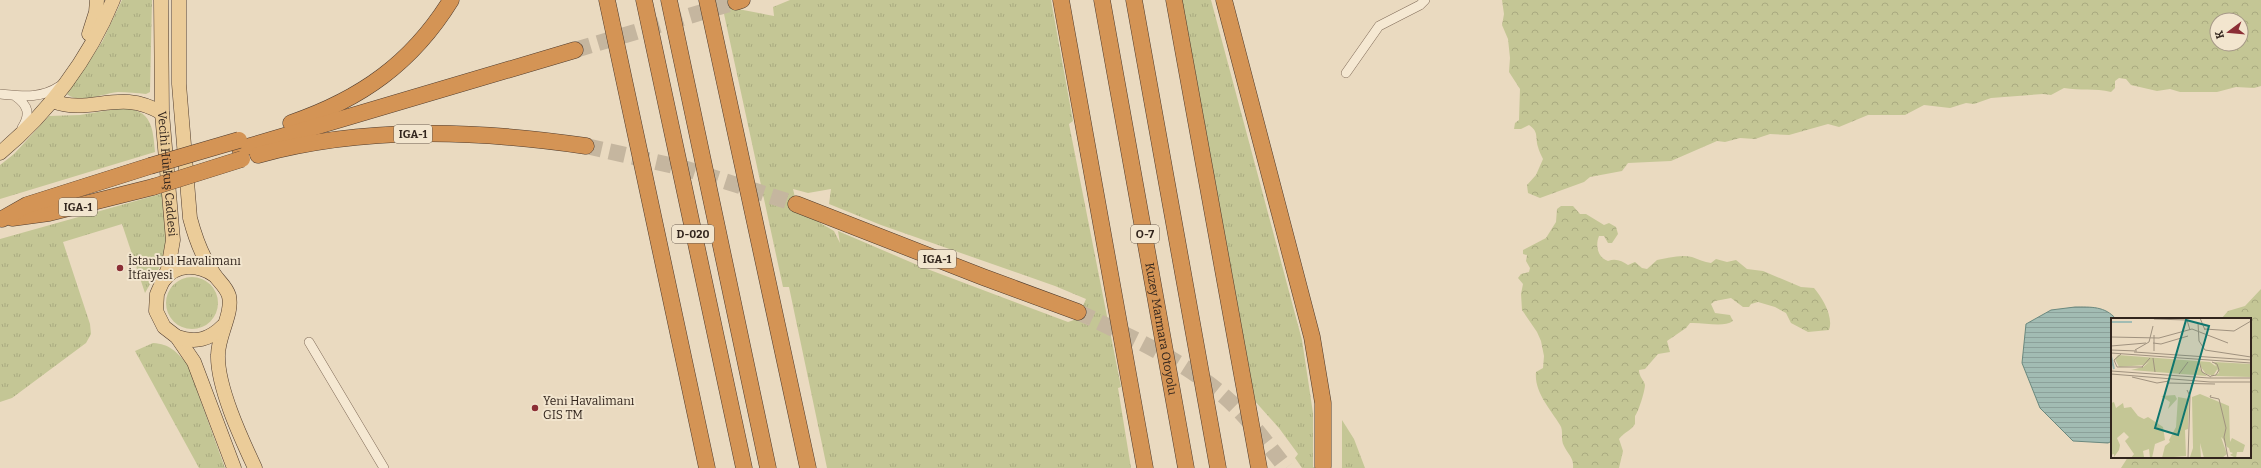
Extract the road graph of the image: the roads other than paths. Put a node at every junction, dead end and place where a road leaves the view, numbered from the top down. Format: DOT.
graph roads {
  1 [pos="97,0"];
  2 [pos="113,0"];
  3 [pos="161,0"];
  4 [pos="179,0"];
  5 [pos="451,0"];
  6 [pos="607,0"];
  7 [pos="644,0"];
  8 [pos="669,0"];
  9 [pos="707,0"];
  10 [pos="712,0"];
  11 [pos="1061,0"];
  12 [pos="1102,0"];
  13 [pos="1134,0"];
  14 [pos="1174,0"];
  15 [pos="1224,0"];
  16 [pos="1425,0"];
  17 [pos="712,19"];
  18 [pos="575,50"];
  19 [pos="82,59"];
  20 [pos="1346,74"];
  21 [pos="70,78"];
  22 [pos="0,94"];
  23 [pos="14,95"];
  24 [pos="52,101"];
  25 [pos="162,113"];
  26 [pos="14,141"];
  27 [pos="586,146"];
  28 [pos="241,149"];
  29 [pos="0,153"];
  30 [pos="151,176"];
  31 [pos="796,204"];
  32 [pos="1,219"];
  33 [pos="214,275"];
  34 [pos="160,286"];
  35 [pos="1078,312"];
  36 [pos="223,326"];
  37 [pos="178,337"];
  38 [pos="309,342"];
  39 [pos="1323,466"];
  40 [pos="234,468"];
  41 [pos="255,468"];
  42 [pos="384,468"];
  43 [pos="707,468"];
  44 [pos="744,468"];
  45 [pos="768,468"];
  46 [pos="808,468"];
  47 [pos="1145,468"];
  48 [pos="1186,468"];
  49 [pos="1218,468"];
  50 [pos="1260,468"];
  1 -- 19 [label="main road"];
  2 -- 19 [label="main road"];
  3 -- 25 [label="main road, Vecihi Hürkuş Caddesi"];
  4 -- 33 [label="main road, Vecihi Hürkuş Caddesi"];
  5 -- 28 [label="highway"];
  6 -- 43 [label="highway"];
  7 -- 44 [label="highway, D-020"];
  8 -- 45 [label="highway, D-020"];
  9 -- 17 [label="highway"];
  10 -- 17 [label="highway"];
  11 -- 47 [label="highway"];
  12 -- 48 [label="highway, Kuzey Marmara Otoyolu / O-7"];
  13 -- 49 [label="highway, O-7"];
  14 -- 50 [label="highway"];
  15 -- 39 [label="highway"];
  16 -- 20 [label="street"];
  17 -- 46 [label="highway"];
  18 -- 28 [label="highway"];
  19 -- 21 [label="main road"];
  21 -- 23 [label="street"];
  21 -- 24 [label="main road"];
  22 -- 23 [label="street"];
  23 -- 26 [label="street"];
  24 -- 25 [label="main road"];
  24 -- 26 [label="main road"];
  25 -- 34 [label="main road, Vecihi Hürkuş Caddesi"];
  26 -- 29 [label="main road"];
  27 -- 28 [label="highway, IGA-1"];
  28 -- 30 [label="highway, IGA-1, bridge"];
  28 -- 30 [label="highway, bridge"];
  30 -- 32 [label="highway"];
  30 -- 32 [label="highway, IGA-1"];
  31 -- 35 [label="highway, IGA-1"];
  33 -- 34 [label="main road"];
  33 -- 36 [label="main road, Vecihi Hürkuş Caddesi"];
  34 -- 37 [label="main road, Vecihi Hürkuş Caddesi"];
  36 -- 37 [label="main road"];
  36 -- 41 [label="main road, Vecihi Hürkuş Caddesi"];
  37 -- 40 [label="main road, Vecihi Hürkuş Caddesi"];
  38 -- 42 [label="street"];
}
